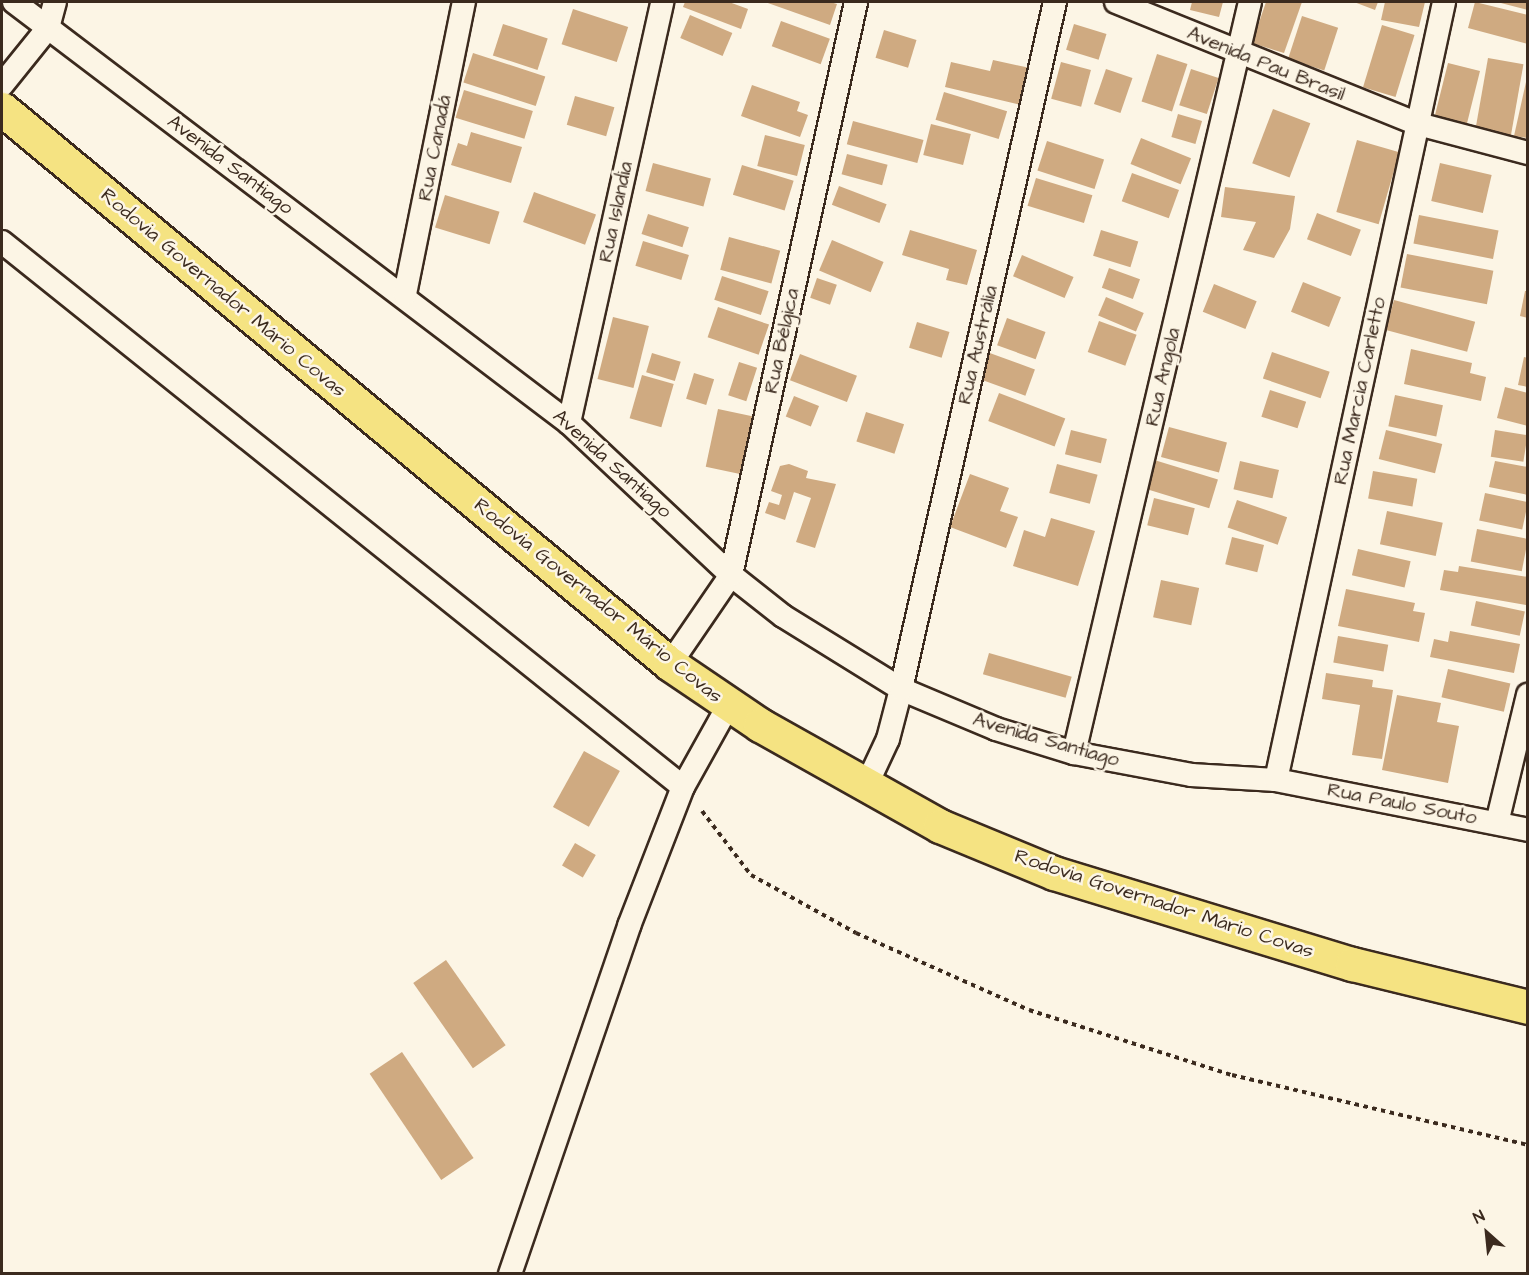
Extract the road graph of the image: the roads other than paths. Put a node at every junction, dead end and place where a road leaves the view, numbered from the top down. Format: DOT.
graph roads {
  1 [pos="14,2"];
  2 [pos="55,2"];
  3 [pos="464,2"];
  4 [pos="662,2"];
  5 [pos="856,2"];
  6 [pos="1055,2"];
  7 [pos="1116,2"];
  8 [pos="1250,2"];
  9 [pos="1444,2"];
  10 [pos="48,28"];
  11 [pos="1239,54"];
  12 [pos="2,85"];
  13 [pos="2,109"];
  14 [pos="1418,124"];
  15 [pos="1527,153"];
  16 [pos="2,242"];
  17 [pos="405,294"];
  18 [pos="569,423"];
  19 [pos="731,575"];
  20 [pos="670,664"];
  21 [pos="901,689"];
  22 [pos="1527,695"];
  23 [pos="728,706"];
  24 [pos="1074,753"];
  25 [pos="1276,780"];
  26 [pos="866,786"];
  27 [pos="683,787"];
  28 [pos="1497,823"];
  29 [pos="1527,830"];
  30 [pos="1527,1007"];
  31 [pos="510,1274"];
  1 -- 10 [label="street, Avenida Santiago"];
  2 -- 10 [label="street"];
  3 -- 17 [label="street, Rua Canadá"];
  4 -- 18 [label="street, Rua Islandia"];
  5 -- 19 [label="street, Rua Bélgica"];
  6 -- 21 [label="street, Rua Austrália"];
  7 -- 11 [label="street, Avenida Pau Brasil"];
  8 -- 11 [label="street, Rua Angola"];
  9 -- 14 [label="street, Rua Marcia Carletto"];
  10 -- 12 [label="street"];
  10 -- 17 [label="street, Avenida Santiago"];
  11 -- 14 [label="street, Avenida Pau Brasil"];
  11 -- 24 [label="street, Rua Angola"];
  13 -- 20 [label="highway, Rodovia Governador Mário Covas"];
  14 -- 15 [label="street, Avenida Pau Brasil"];
  14 -- 25 [label="street, Rua Marcia Carletto"];
  16 -- 27 [label="street"];
  17 -- 18 [label="street, Avenida Santiago"];
  18 -- 19 [label="street, Avenida Santiago"];
  19 -- 20 [label="street, Rua Bélgica"];
  19 -- 21 [label="street, Avenida Santiago"];
  20 -- 23 [label="highway, Rodovia Governador Mário Covas"];
  21 -- 24 [label="street, Avenida Santiago"];
  21 -- 26 [label="street, Rua Austrália"];
  22 -- 28 [label="street"];
  23 -- 26 [label="highway, Rodovia Governador Mário Covas"];
  23 -- 27 [label="street"];
  24 -- 25 [label="street, Avenida Santiago"];
  25 -- 28 [label="street, Rua Paulo Souto"];
  26 -- 30 [label="highway, Rodovia Governador Mário Covas"];
  27 -- 31 [label="street"];
  28 -- 29 [label="street, Rua Paulo Souto"];
}
